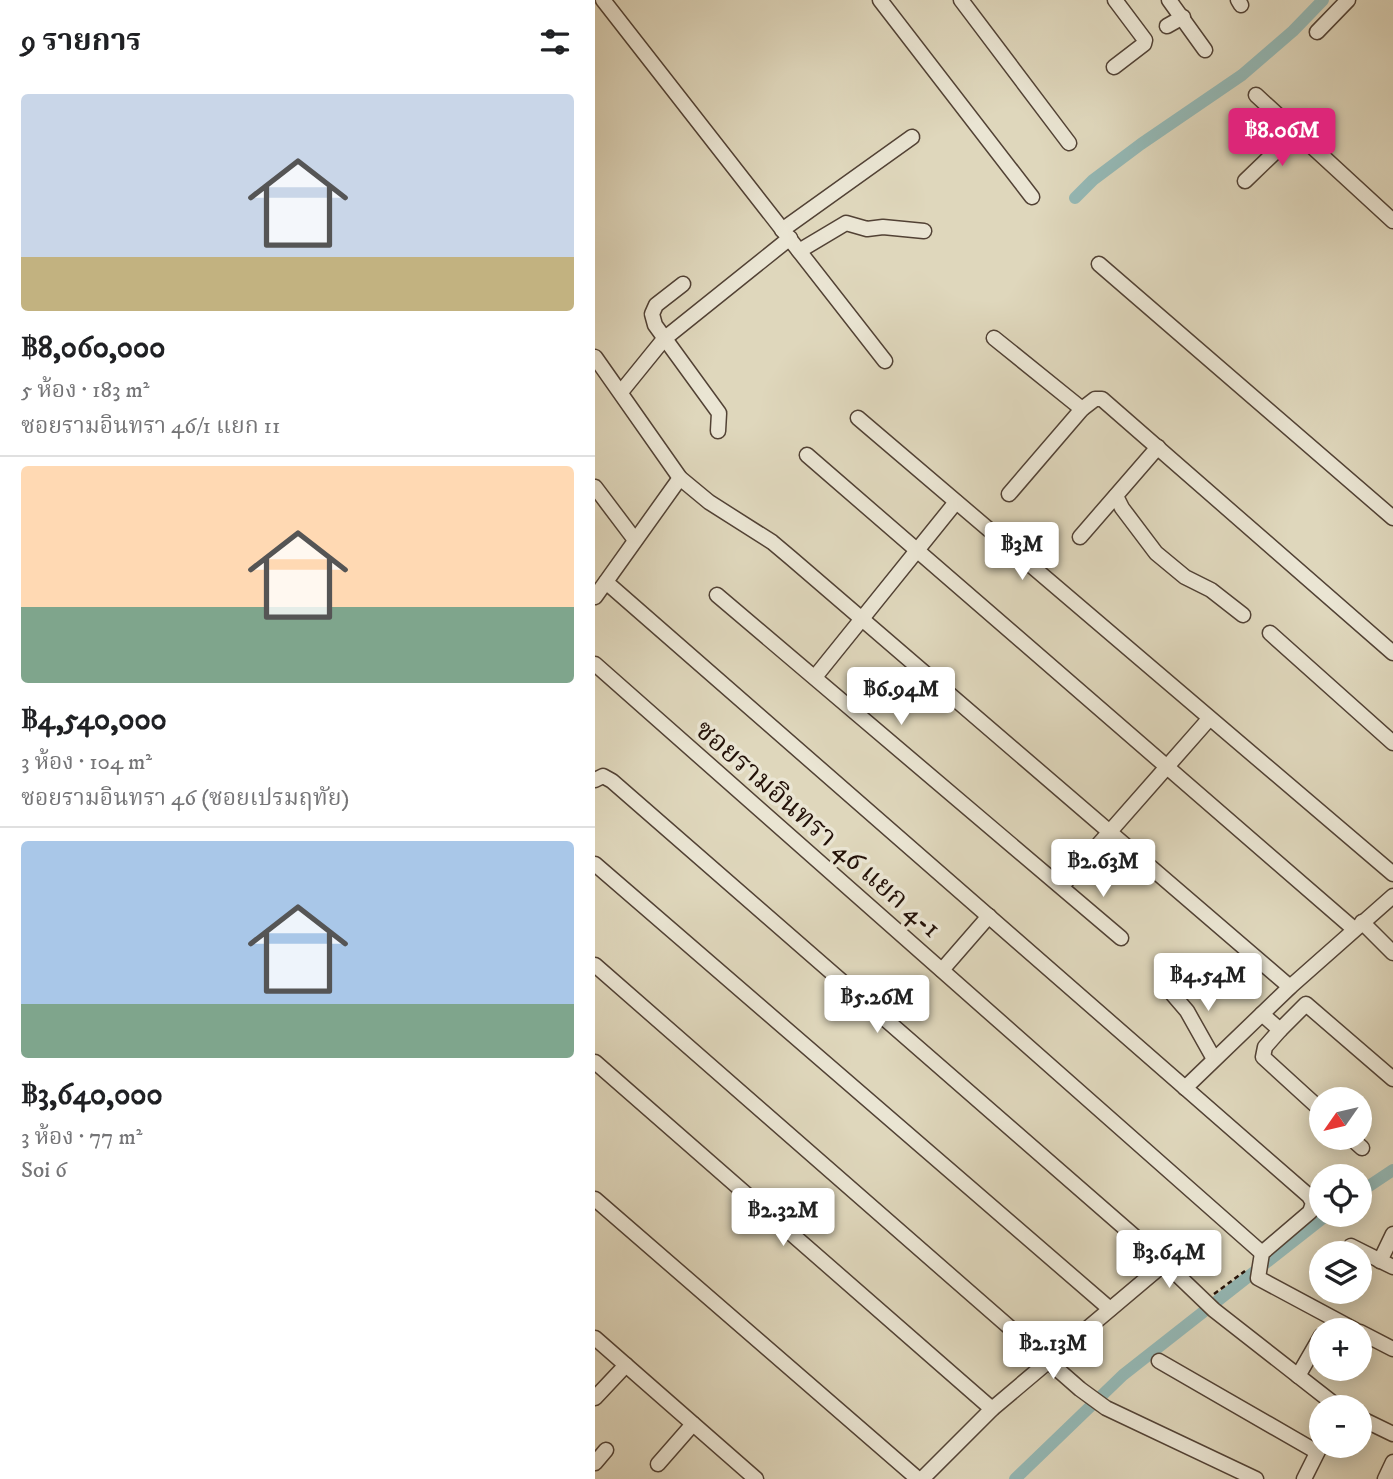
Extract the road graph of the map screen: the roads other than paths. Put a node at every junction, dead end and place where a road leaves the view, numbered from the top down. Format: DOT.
graph roads {
  1 [pos="623,0"];
  2 [pos="880,0"];
  3 [pos="961,0"];
  4 [pos="1115,0"];
  5 [pos="1169,0"];
  6 [pos="1348,0"];
  7 [pos="602,3"];
  8 [pos="1183,18"];
  9 [pos="1167,26"];
  10 [pos="1317,32"];
  11 [pos="1205,50"];
  12 [pos="1114,67"];
  13 [pos="1257,95"];
  14 [pos="1296,132"];
  15 [pos="912,137"];
  16 [pos="1069,143"];
  17 [pos="1245,181"];
  18 [pos="1033,197"];
  19 [pos="1393,220"];
  20 [pos="924,231"];
  21 [pos="786,234"];
  22 [pos="799,251"];
  23 [pos="1099,264"];
  24 [pos="683,284"];
  25 [pos="664,338"];
  26 [pos="994,338"];
  27 [pos="595,357"];
  28 [pos="885,361"];
  29 [pos="621,392"];
  30 [pos="1083,409"];
  31 [pos="858,418"];
  32 [pos="718,431"];
  33 [pos="1158,447"];
  34 [pos="807,455"];
  35 [pos="680,478"];
  36 [pos="595,486"];
  37 [pos="1009,494"];
  38 [pos="1116,496"];
  39 [pos="956,502"];
  40 [pos="1393,518"];
  41 [pos="1080,537"];
  42 [pos="635,540"];
  43 [pos="916,549"];
  44 [pos="606,582"];
  45 [pos="717,595"];
  46 [pos="595,597"];
  47 [pos="1243,615"];
  48 [pos="862,618"];
  49 [pos="1270,634"];
  50 [pos="1393,653"];
  51 [pos="595,664"];
  52 [pos="815,677"];
  53 [pos="1209,719"];
  54 [pos="1393,743"];
  55 [pos="1167,766"];
  56 [pos="595,780"];
  57 [pos="1110,831"];
  58 [pos="595,864"];
  59 [pos="1393,874"];
  60 [pos="1062,886"];
  61 [pos="1393,896"];
  62 [pos="989,916"];
  63 [pos="1358,925"];
  64 [pos="1122,938"];
  65 [pos="1393,953"];
  66 [pos="595,965"];
  67 [pos="942,970"];
  68 [pos="1290,987"];
  69 [pos="1169,990"];
  70 [pos="1262,1014"];
  71 [pos="1280,1030"];
  72 [pos="1215,1059"];
  73 [pos="595,1062"];
  74 [pos="1393,1079"];
  75 [pos="1185,1088"];
  76 [pos="1309,1099"];
  77 [pos="595,1199"];
  78 [pos="1393,1234"];
  79 [pos="1262,1256"];
  80 [pos="1165,1263"];
  81 [pos="1387,1264"];
  82 [pos="1109,1309"];
  83 [pos="1319,1318"];
  84 [pos="595,1338"];
  85 [pos="1372,1338"];
  86 [pos="1393,1349"];
  87 [pos="1309,1357"];
  88 [pos="1049,1361"];
  89 [pos="1159,1361"];
  90 [pos="626,1365"];
  91 [pos="1298,1376"];
  92 [pos="1323,1395"];
  93 [pos="595,1398"];
  94 [pos="992,1409"];
  95 [pos="693,1424"];
  96 [pos="1372,1424"];
  97 [pos="1393,1434"];
  98 [pos="1309,1443"];
  99 [pos="606,1450"];
  100 [pos="1314,1458"];
  101 [pos="1393,1462"];
  102 [pos="595,1463"];
  103 [pos="657,1464"];
  104 [pos="756,1479"];
  105 [pos="920,1479"];
  106 [pos="1256,1479"];
  107 [pos="1304,1479"];
  108 [pos="1385,1479"];
  1 -- 7 [label="street"];
  2 -- 18 [label="street"];
  3 -- 16 [label="street"];
  4 -- 12 [label="street"];
  5 -- 8 [label="street"];
  6 -- 10 [label="street"];
  7 -- 21 [label="street"];
  8 -- 9 [label="street"];
  8 -- 11 [label="street"];
  13 -- 14 [label="street"];
  14 -- 17 [label="street"];
  14 -- 19 [label="street"];
  15 -- 21 [label="street"];
  20 -- 22 [label="street"];
  21 -- 22 [label="street"];
  21 -- 25 [label="street"];
  22 -- 28 [label="street"];
  23 -- 40 [label="street"];
  24 -- 25 [label="street"];
  25 -- 29 [label="street"];
  25 -- 32 [label="street"];
  26 -- 30 [label="street"];
  27 -- 29 [label="street"];
  29 -- 35 [label="street"];
  30 -- 33 [label="street"];
  30 -- 37 [label="street"];
  31 -- 39 [label="street"];
  33 -- 38 [label="street"];
  33 -- 50 [label="street"];
  34 -- 43 [label="street"];
  35 -- 42 [label="street"];
  35 -- 48 [label="street"];
  36 -- 42 [label="street"];
  38 -- 41 [label="street"];
  38 -- 47 [label="street"];
  39 -- 43 [label="street"];
  39 -- 53 [label="street"];
  42 -- 44 [label="street"];
  43 -- 48 [label="street"];
  43 -- 55 [label="street"];
  44 -- 46 [label="street"];
  44 -- 62 [label="street"];
  45 -- 52 [label="street"];
  48 -- 52 [label="street"];
  48 -- 57 [label="street"];
  49 -- 54 [label="street"];
  51 -- 67 [label="street, ซอยรามอินทรา 46 แยก 4-1"];
  52 -- 60 [label="street"];
  53 -- 55 [label="street"];
  53 -- 59 [label="street"];
  55 -- 57 [label="street"];
  55 -- 63 [label="street"];
  56 -- 80 [label="street"];
  57 -- 60 [label="street"];
  57 -- 68 [label="street"];
  58 -- 82 [label="street"];
  60 -- 64 [label="street"];
  61 -- 63 [label="street"];
  62 -- 67 [label="street"];
  62 -- 75 [label="street"];
  63 -- 65 [label="street"];
  63 -- 68 [label="street"];
  66 -- 88 [label="street"];
  67 -- 79 [label="street, ซอยรามอินทรา 46 แยก 4-1"];
  68 -- 70 [label="street"];
  69 -- 72 [label="street"];
  70 -- 71 [label="street"];
  70 -- 72 [label="street"];
  71 -- 74 [label="street"];
  71 -- 76 [label="street"];
  72 -- 75 [label="street"];
  73 -- 94 [label="street"];
  75 -- 79 [label="street"];
  77 -- 105 [label="street"];
  78 -- 81 [label="street"];
  79 -- 83 [label="street"];
  80 -- 82 [label="street"];
  80 -- 91 [label="street"];
  82 -- 88 [label="street"];
  84 -- 90 [label="street"];
  85 -- 86 [label="street"];
  87 -- 91 [label="street"];
  88 -- 94 [label="street"];
  88 -- 106 [label="street"];
  89 -- 98 [label="street"];
  90 -- 93 [label="street"];
  90 -- 95 [label="street"];
  91 -- 92 [label="street"];
  94 -- 105 [label="street"];
  95 -- 103 [label="street"];
  95 -- 104 [label="street"];
  96 -- 97 [label="street"];
  99 -- 102 [label="street"];
  100 -- 107 [label="street"];
  101 -- 108 [label="street"];
}
